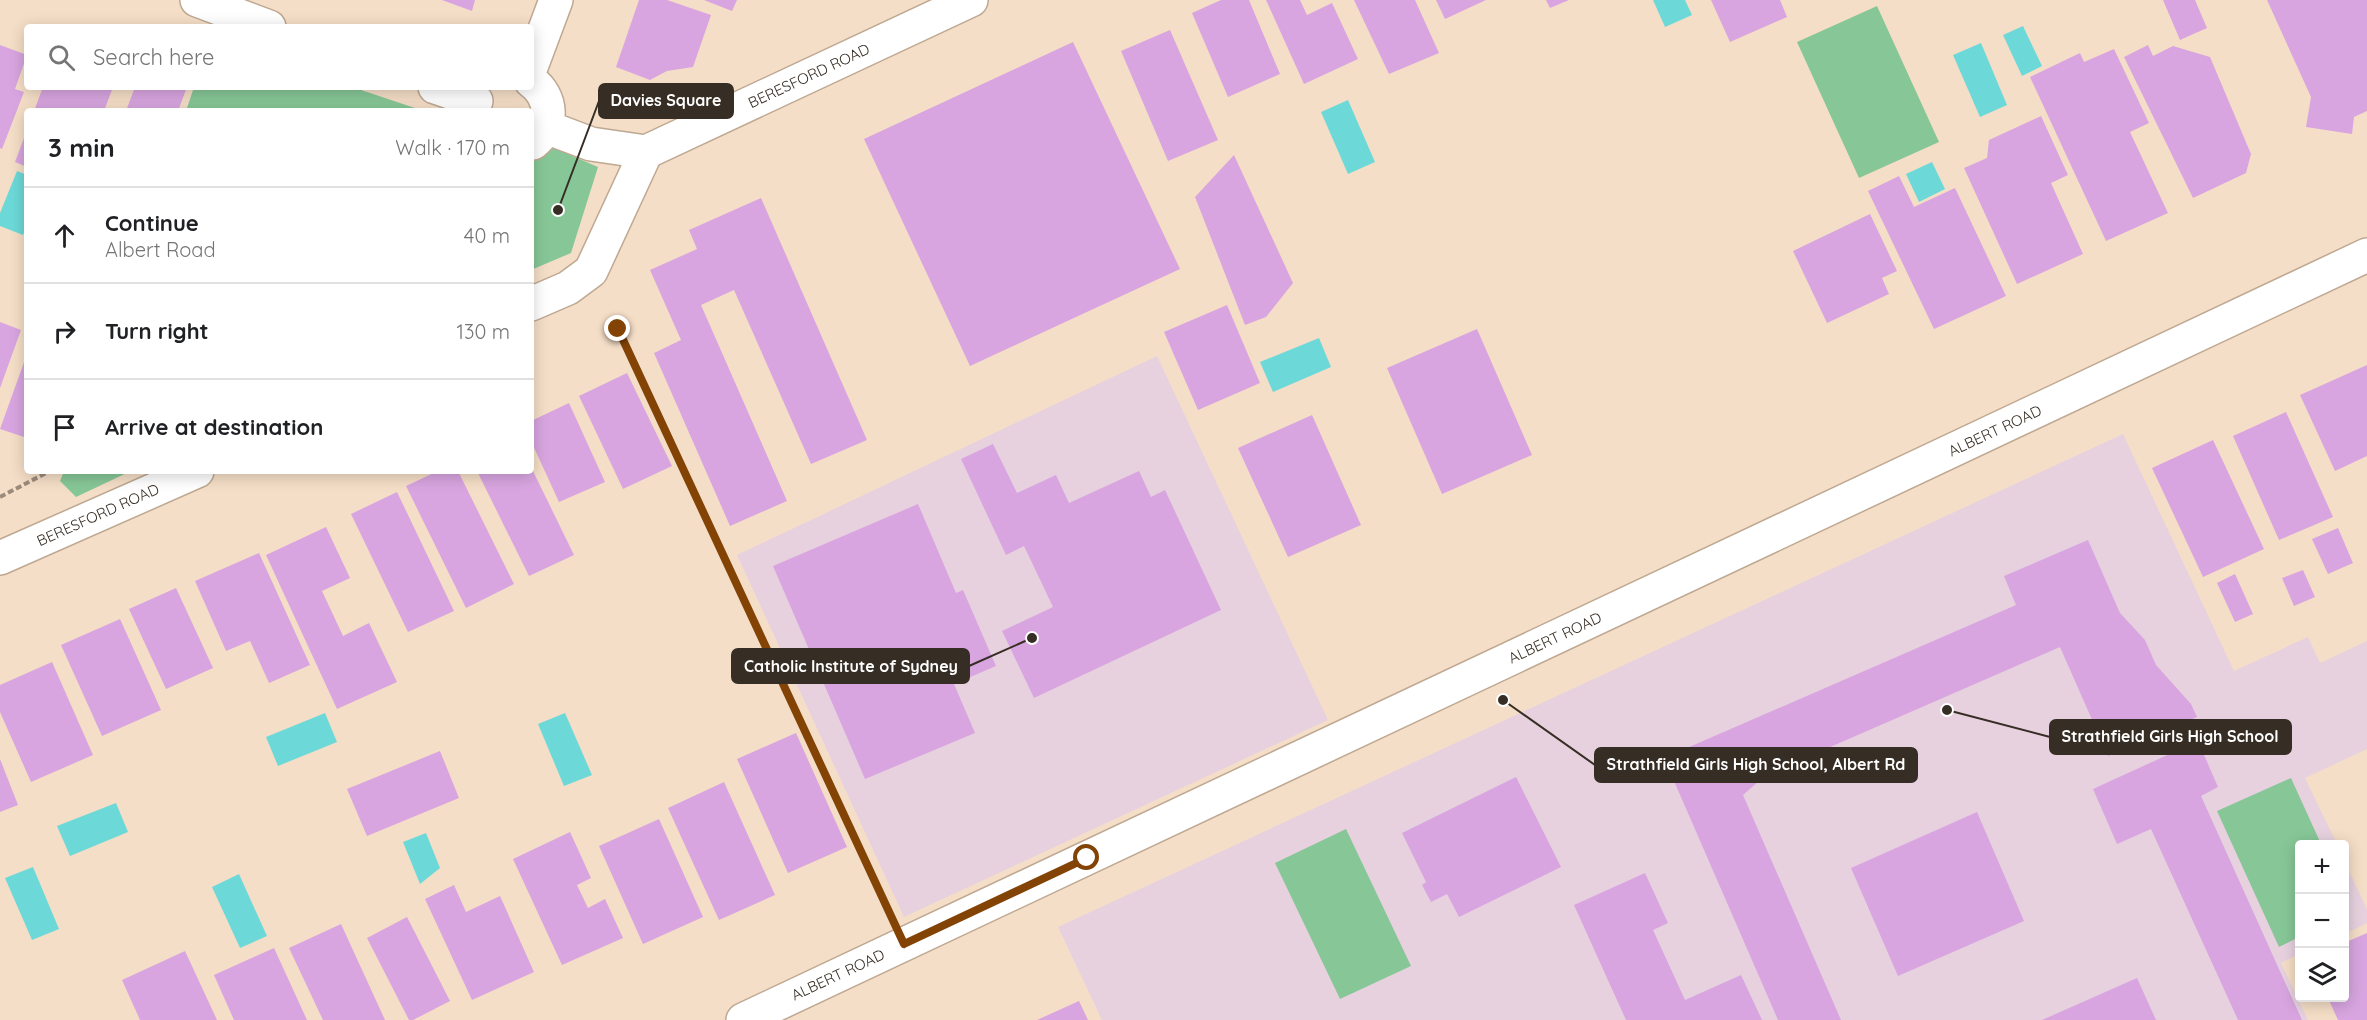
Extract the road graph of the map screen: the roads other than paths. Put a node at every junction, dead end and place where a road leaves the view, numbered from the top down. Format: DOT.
graph roads {
  1 [pos="197,0"];
  2 [pos="556,0"];
  3 [pos="971,0"];
  4 [pos="261,24"];
  5 [pos="534,59"];
  6 [pos="534,84"];
  7 [pos="445,90"];
  8 [pos="478,100"];
  9 [pos="538,136"];
  10 [pos="646,152"];
  11 [pos="2367,255"];
  12 [pos="534,303"];
  13 [pos="190,474"];
  14 [pos="0,558"];
  15 [pos="743,1020"];
  1 -- 4 [label="street"];
  2 -- 5 [label="street"];
  3 -- 10 [label="street, BERESFORD ROAD"];
  6 -- 9 [label="street"];
  7 -- 8 [label="street"];
  9 -- 10 [label="street"];
  10 -- 12 [label="street"];
  11 -- 15 [label="street, ALBERT ROAD"];
  13 -- 14 [label="street, BERESFORD ROAD"];
}
